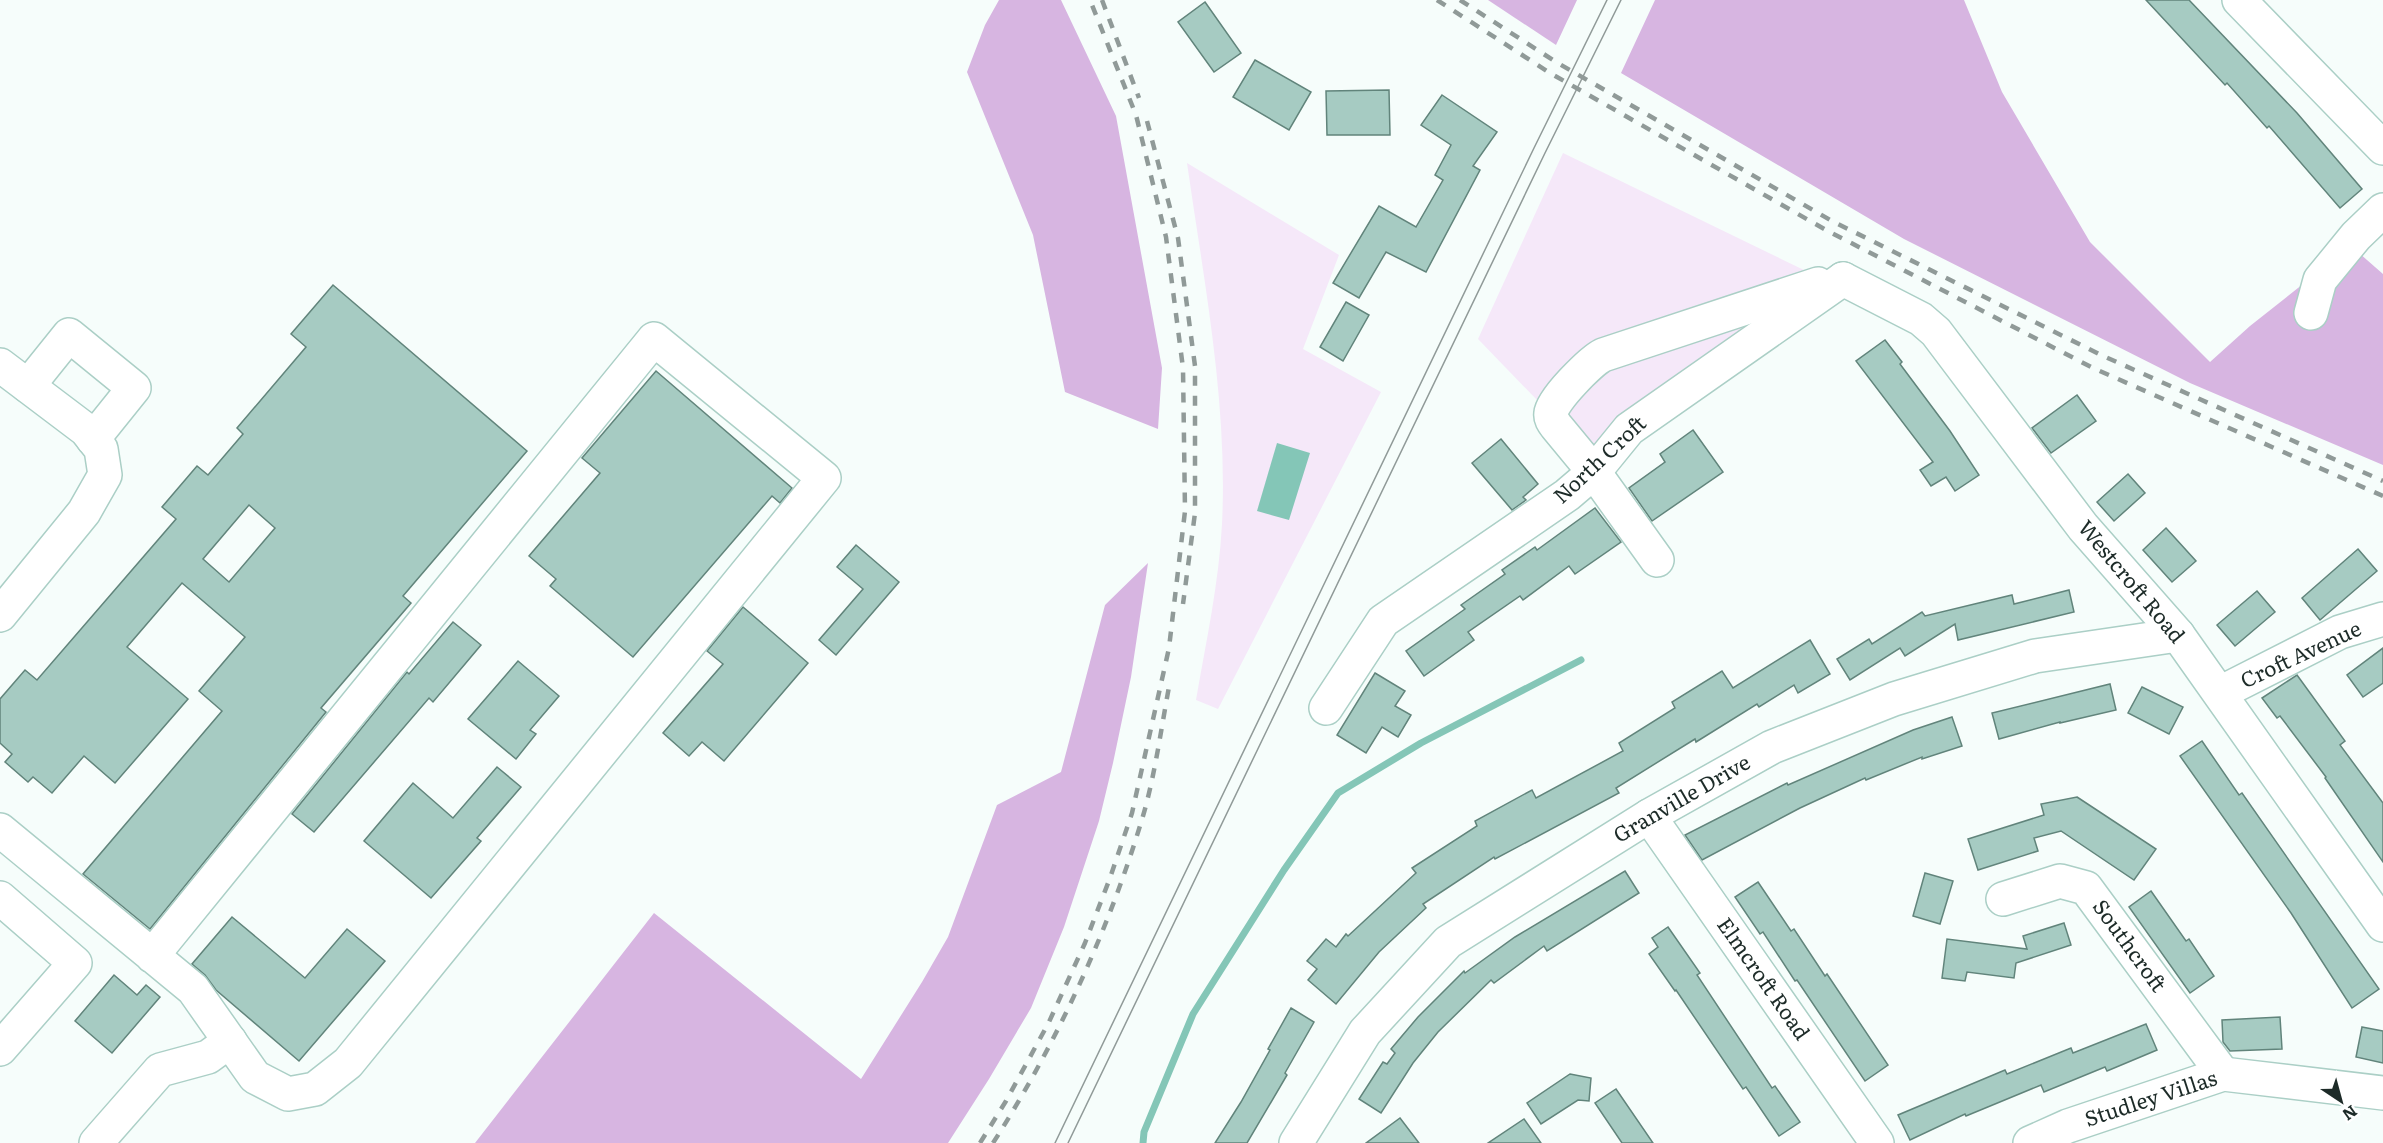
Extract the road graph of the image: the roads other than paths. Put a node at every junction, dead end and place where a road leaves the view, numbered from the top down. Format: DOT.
graph roads {
  1 [pos="2258,7"];
  2 [pos="2383,148"];
  3 [pos="2383,210"];
  4 [pos="1843,279"];
  5 [pos="2311,313"];
  6 [pos="0,365"];
  7 [pos="28,387"];
  8 [pos="93,439"];
  9 [pos="1594,472"];
  10 [pos="1657,560"];
  11 [pos="0,615"];
  12 [pos="2383,619"];
  13 [pos="2178,635"];
  14 [pos="2220,693"];
  15 [pos="1326,708"];
  16 [pos="1649,816"];
  17 [pos="0,830"];
  18 [pos="0,898"];
  19 [pos="2003,899"];
  20 [pos="2383,925"];
  21 [pos="152,956"];
  22 [pos="230,1041"];
  23 [pos="0,1049"];
  24 [pos="2223,1074"];
  25 [pos="2383,1093"];
  26 [pos="1305,1140"];
  27 [pos="96,1143"];
  28 [pos="1877,1143"];
  29 [pos="2030,1143"];
  1 -- 2 [label="street"];
  3 -- 5 [label="street"];
  4 -- 9 [label="street, North Croft"];
  4 -- 9 [label="street"];
  4 -- 13 [label="street, Westcroft Road"];
  6 -- 7 [label="street"];
  7 -- 8 [label="street"];
  7 -- 8 [label="street"];
  8 -- 11 [label="street"];
  9 -- 10 [label="street"];
  9 -- 15 [label="street, North Croft"];
  12 -- 14 [label="street, Croft Avenue"];
  13 -- 14 [label="street, Westcroft Road"];
  13 -- 16 [label="street, Granville Drive"];
  14 -- 20 [label="street, Westcroft Road"];
  16 -- 26 [label="street, Granville Drive"];
  16 -- 28 [label="street, Elmcroft Road"];
  17 -- 21 [label="street"];
  18 -- 23 [label="street"];
  19 -- 24 [label="street, Southcroft"];
  21 -- 22 [label="street"];
  21 -- 22 [label="street"];
  22 -- 27 [label="street"];
  24 -- 25 [label="street, Studley Villas"];
  24 -- 29 [label="street, Studley Villas"];
}
